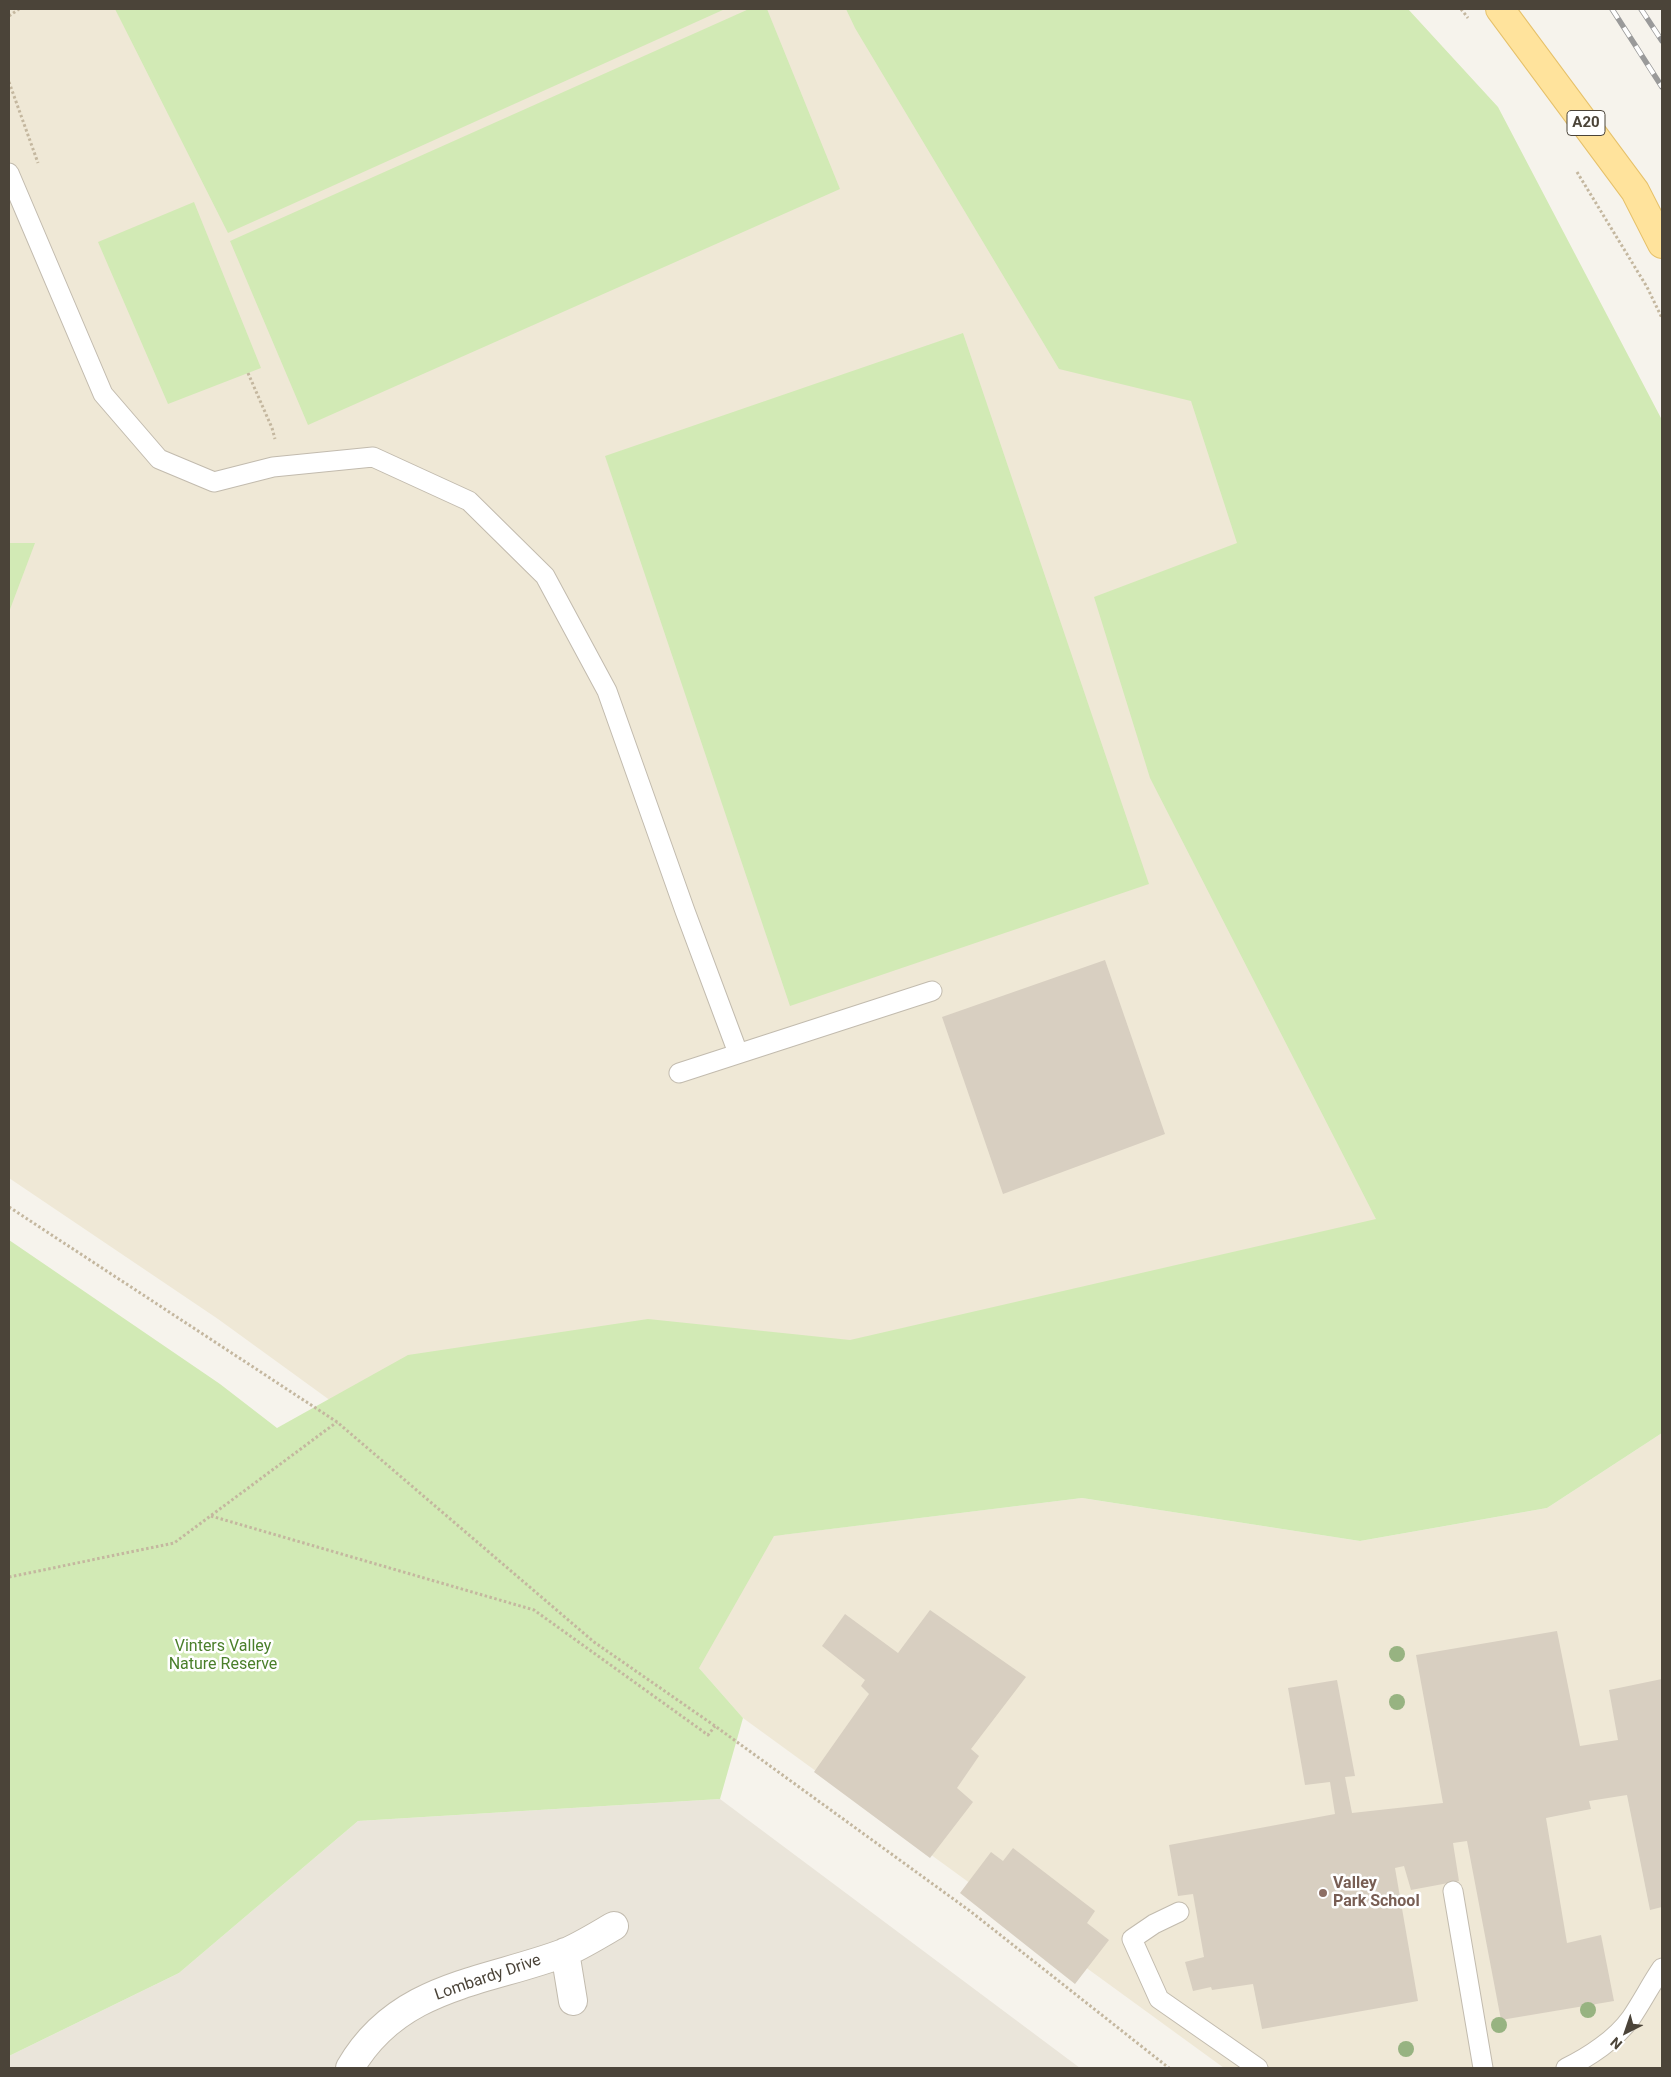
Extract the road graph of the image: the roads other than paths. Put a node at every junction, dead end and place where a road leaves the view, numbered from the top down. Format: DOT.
graph roads {
  1 [pos="1500,9"];
  2 [pos="9,173"];
  3 [pos="1662,244"];
  4 [pos="932,991"];
  5 [pos="738,1053"];
  6 [pos="679,1073"];
  7 [pos="1454,1891"];
  8 [pos="1179,1912"];
  9 [pos="614,1926"];
  10 [pos="565,1952"];
  11 [pos="1662,1968"];
  12 [pos="573,2001"];
  13 [pos="350,2068"];
  14 [pos="1258,2068"];
  15 [pos="1483,2068"];
  16 [pos="1566,2068"];
  1 -- 3 [label="main road, A20"];
  2 -- 5 [label="lane"];
  4 -- 5 [label="lane"];
  5 -- 6 [label="lane"];
  7 -- 15 [label="lane"];
  8 -- 14 [label="lane"];
  9 -- 10 [label="street, Lombardy Drive"];
  10 -- 12 [label="street, Lombardy Drive"];
  10 -- 13 [label="street, Lombardy Drive"];
  11 -- 16 [label="lane"];
}
